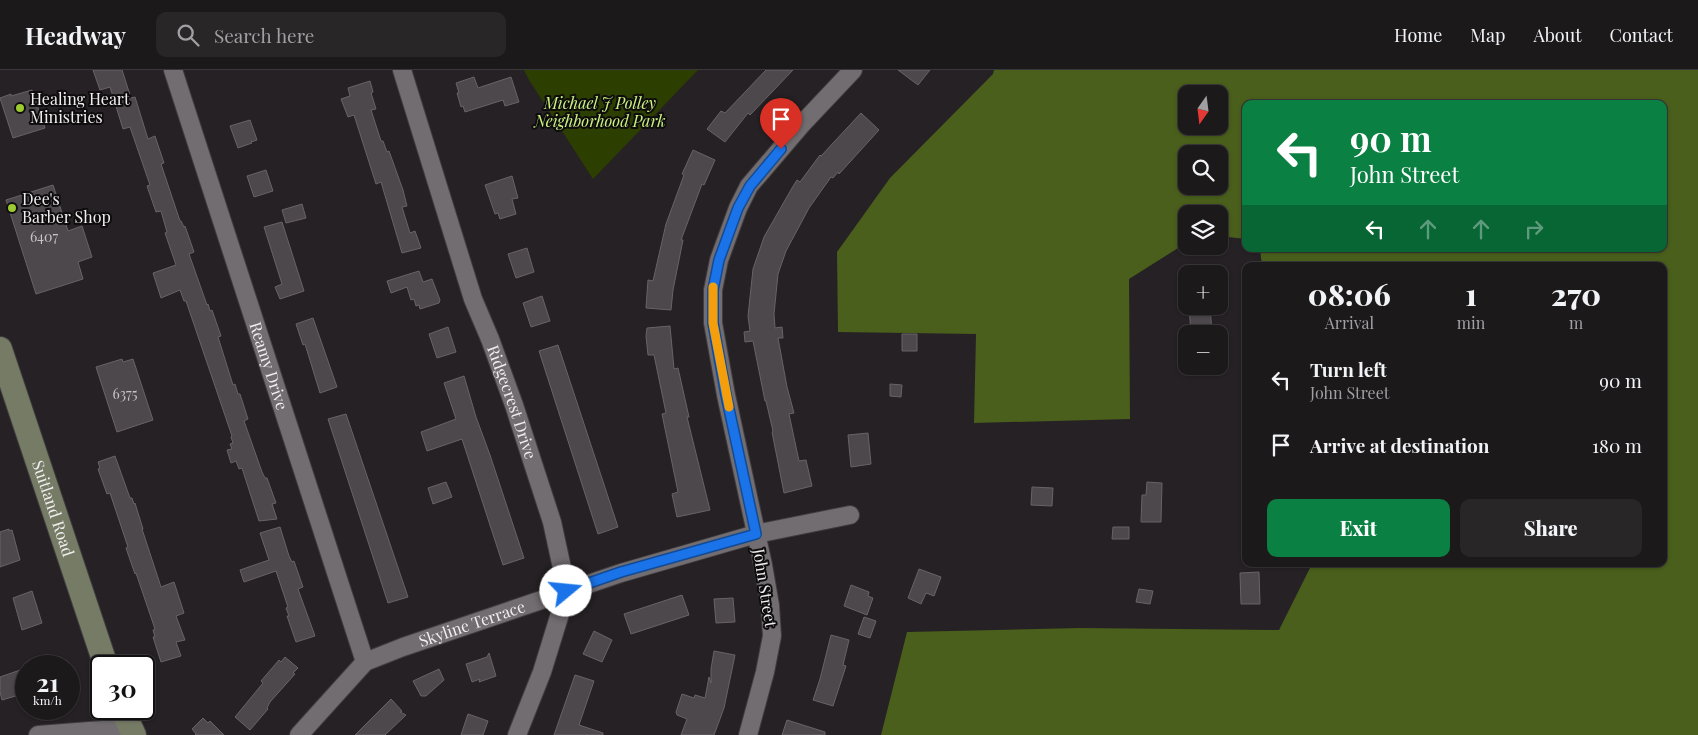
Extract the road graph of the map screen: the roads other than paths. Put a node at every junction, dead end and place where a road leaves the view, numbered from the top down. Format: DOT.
graph roads {
  1 [pos="173,70"];
  2 [pos="402,70"];
  3 [pos="853,70"];
  4 [pos="0,349"];
  5 [pos="850,514"];
  6 [pos="756,534"];
  7 [pos="566,591"];
  8 [pos="102,655"];
  9 [pos="365,662"];
  10 [pos="128,723"];
  11 [pos="38,735"];
  12 [pos="299,735"];
  13 [pos="517,735"];
  14 [pos="748,735"];
  1 -- 9 [label="street, Reamy Drive"];
  2 -- 7 [label="street, Ridgecrest Drive"];
  3 -- 6 [label="street, John Street"];
  4 -- 8 [label="main road, Suitland Road"];
  5 -- 6 [label="street, Skyline Terrace"];
  6 -- 7 [label="street, Skyline Terrace"];
  6 -- 14 [label="street, John Street"];
  7 -- 9 [label="street, Skyline Terrace"];
  7 -- 13 [label="street, Ridgecrest Drive"];
  9 -- 12 [label="street, Skyline Terrace"];
  10 -- 11 [label="street"];
}
